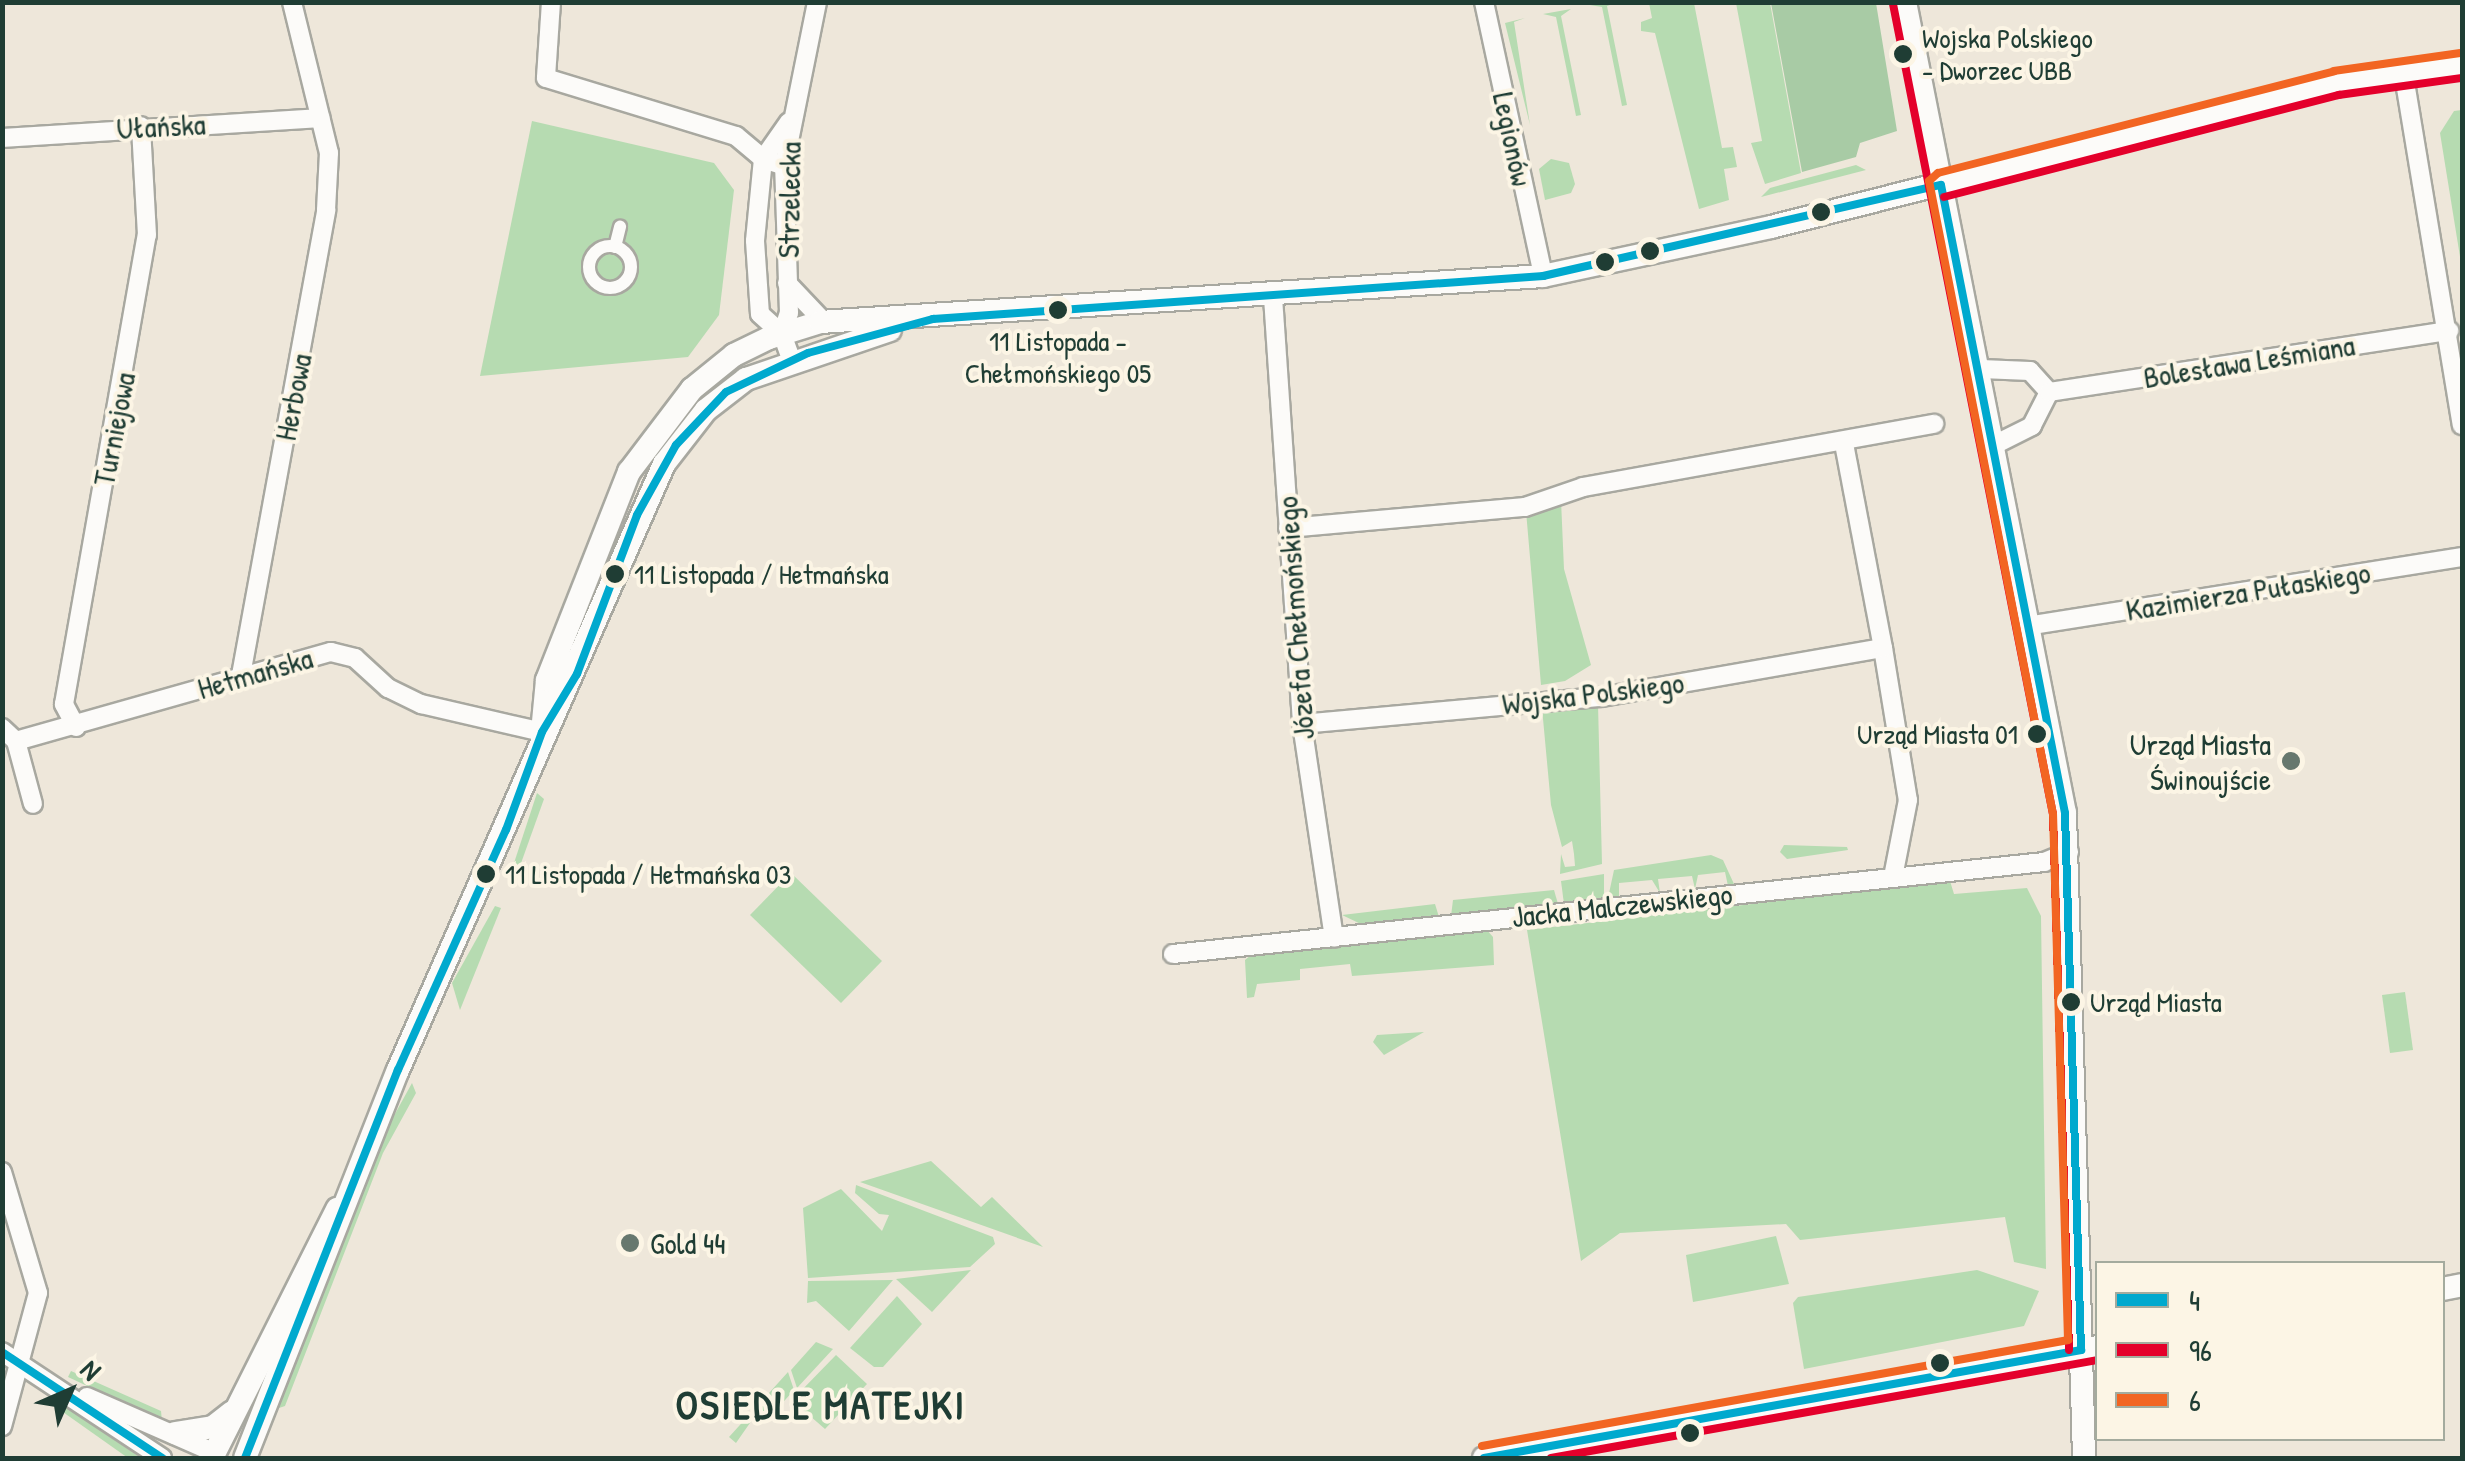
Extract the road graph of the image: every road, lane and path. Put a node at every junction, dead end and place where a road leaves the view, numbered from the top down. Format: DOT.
graph roads {
  1 [pos="292,2"];
  2 [pos="551,2"];
  3 [pos="817,2"];
  4 [pos="1484,2"];
  5 [pos="1905,2"];
  6 [pos="2462,64"];
  7 [pos="2402,70"];
  8 [pos="320,118"];
  9 [pos="792,118"];
  10 [pos="141,126"];
  11 [pos="2,138"];
  12 [pos="763,158"];
  13 [pos="784,166"];
  14 [pos="1941,185"];
  15 [pos="620,226"];
  16 [pos="614,247"];
  17 [pos="1544,276"];
  18 [pos="787,282"];
  19 [pos="1273,297"];
  20 [pos="756,300"];
  21 [pos="932,319"];
  22 [pos="824,322"];
  23 [pos="2449,331"];
  24 [pos="782,334"];
  25 [pos="734,354"];
  26 [pos="792,359"];
  27 [pos="1981,369"];
  28 [pos="2048,392"];
  29 [pos="1934,424"];
  30 [pos="2462,424"];
  31 [pos="1844,443"];
  32 [pos="1996,444"];
  33 [pos="1288,528"];
  34 [pos="2462,557"];
  35 [pos="2032,625"];
  36 [pos="1883,648"];
  37 [pos="242,675"];
  38 [pos="1302,724"];
  39 [pos="76,726"];
  40 [pos="542,732"];
  41 [pos="9,734"];
  42 [pos="32,804"];
  43 [pos="2068,852"];
  44 [pos="1893,877"];
  45 [pos="1334,938"];
  46 [pos="1173,954"];
  47 [pos="2,1172"];
  48 [pos="352,1186"];
  49 [pos="2089,1348"];
  50 [pos="2,1352"];
  51 [pos="21,1363"];
  52 [pos="58,1385"];
  53 [pos="235,1410"];
  54 [pos="261,1422"];
  55 [pos="2,1426"];
  56 [pos="175,1433"];
  57 [pos="218,1457"];
  58 [pos="162,1458"];
  59 [pos="244,1458"];
  60 [pos="264,1458"];
  61 [pos="1484,1458"];
  62 [pos="2084,1458"];
  1 -- 8 [label="street, Herbowa"];
  2 -- 12 [label="street"];
  3 -- 9 [label="street, Strzelecka"];
  4 -- 17 [label="street, Legionów"];
  5 -- 14 [label="street"];
  6 -- 7 [label="street"];
  7 -- 14 [label="street"];
  7 -- 23 [label="street"];
  8 -- 10 [label="street, Ułańska"];
  8 -- 37 [label="street, Herbowa"];
  9 -- 12 [label="street, Strzelecka"];
  9 -- 13 [label="street, Strzelecka"];
  10 -- 11 [label="street, Ułańska"];
  10 -- 39 [label="street, Turniejowa"];
  12 -- 13 [label="street"];
  12 -- 20 [label="street, Strzelecka"];
  13 -- 18 [label="street, Strzelecka"];
  14 -- 17 [label="street"];
  14 -- 27 [label="street"];
  15 -- 16 [label="street"];
  17 -- 19 [label="street"];
  18 -- 22 [label="street, Strzelecka"];
  18 -- 24 [label="street, Strzelecka"];
  19 -- 21 [label="street"];
  19 -- 33 [label="street, Józefa Chełmońskiego"];
  20 -- 24 [label="street, Strzelecka"];
  20 -- 25 [label="street, Strzelecka"];
  21 -- 22 [label="street"];
  21 -- 26 [label="street"];
  22 -- 24 [label="street"];
  23 -- 28 [label="street, Bolesława Leśmiana"];
  23 -- 30 [label="street"];
  24 -- 25 [label="street"];
  24 -- 26 [label="street, Strzelecka"];
  25 -- 40 [label="street"];
  26 -- 40 [label="street"];
  27 -- 28 [label="street"];
  27 -- 32 [label="street"];
  28 -- 32 [label="street"];
  29 -- 31 [label="street"];
  31 -- 33 [label="street"];
  31 -- 36 [label="street"];
  32 -- 35 [label="street"];
  33 -- 38 [label="street, Józefa Chełmońskiego"];
  34 -- 35 [label="street, Kazimierza Pułaskiego"];
  35 -- 43 [label="street"];
  36 -- 38 [label="street, Wojska Polskiego"];
  36 -- 44 [label="street"];
  37 -- 39 [label="street, Hetmańska"];
  37 -- 40 [label="street, Hetmańska"];
  38 -- 45 [label="street, Józefa Chełmońskiego"];
  39 -- 41 [label="street, Hetmańska"];
  40 -- 48 [label="street"];
  41 -- 42 [label="street"];
  43 -- 44 [label="street, Jacka Malczewskiego"];
  43 -- 49 [label="street"];
  44 -- 45 [label="street, Jacka Malczewskiego"];
  45 -- 46 [label="street, Jacka Malczewskiego"];
  47 -- 51 [label="street"];
  48 -- 53 [label="street"];
  48 -- 54 [label="street"];
  49 -- 61 [label="street"];
  49 -- 62 [label="street"];
  50 -- 51 [label="street"];
  51 -- 52 [label="street"];
  51 -- 55 [label="street"];
  52 -- 56 [label="street"];
  52 -- 58 [label="street"];
  53 -- 56 [label="street"];
  53 -- 57 [label="street"];
  54 -- 59 [label="street"];
  54 -- 60 [label="street"];
  56 -- 57 [label="street"];
}
